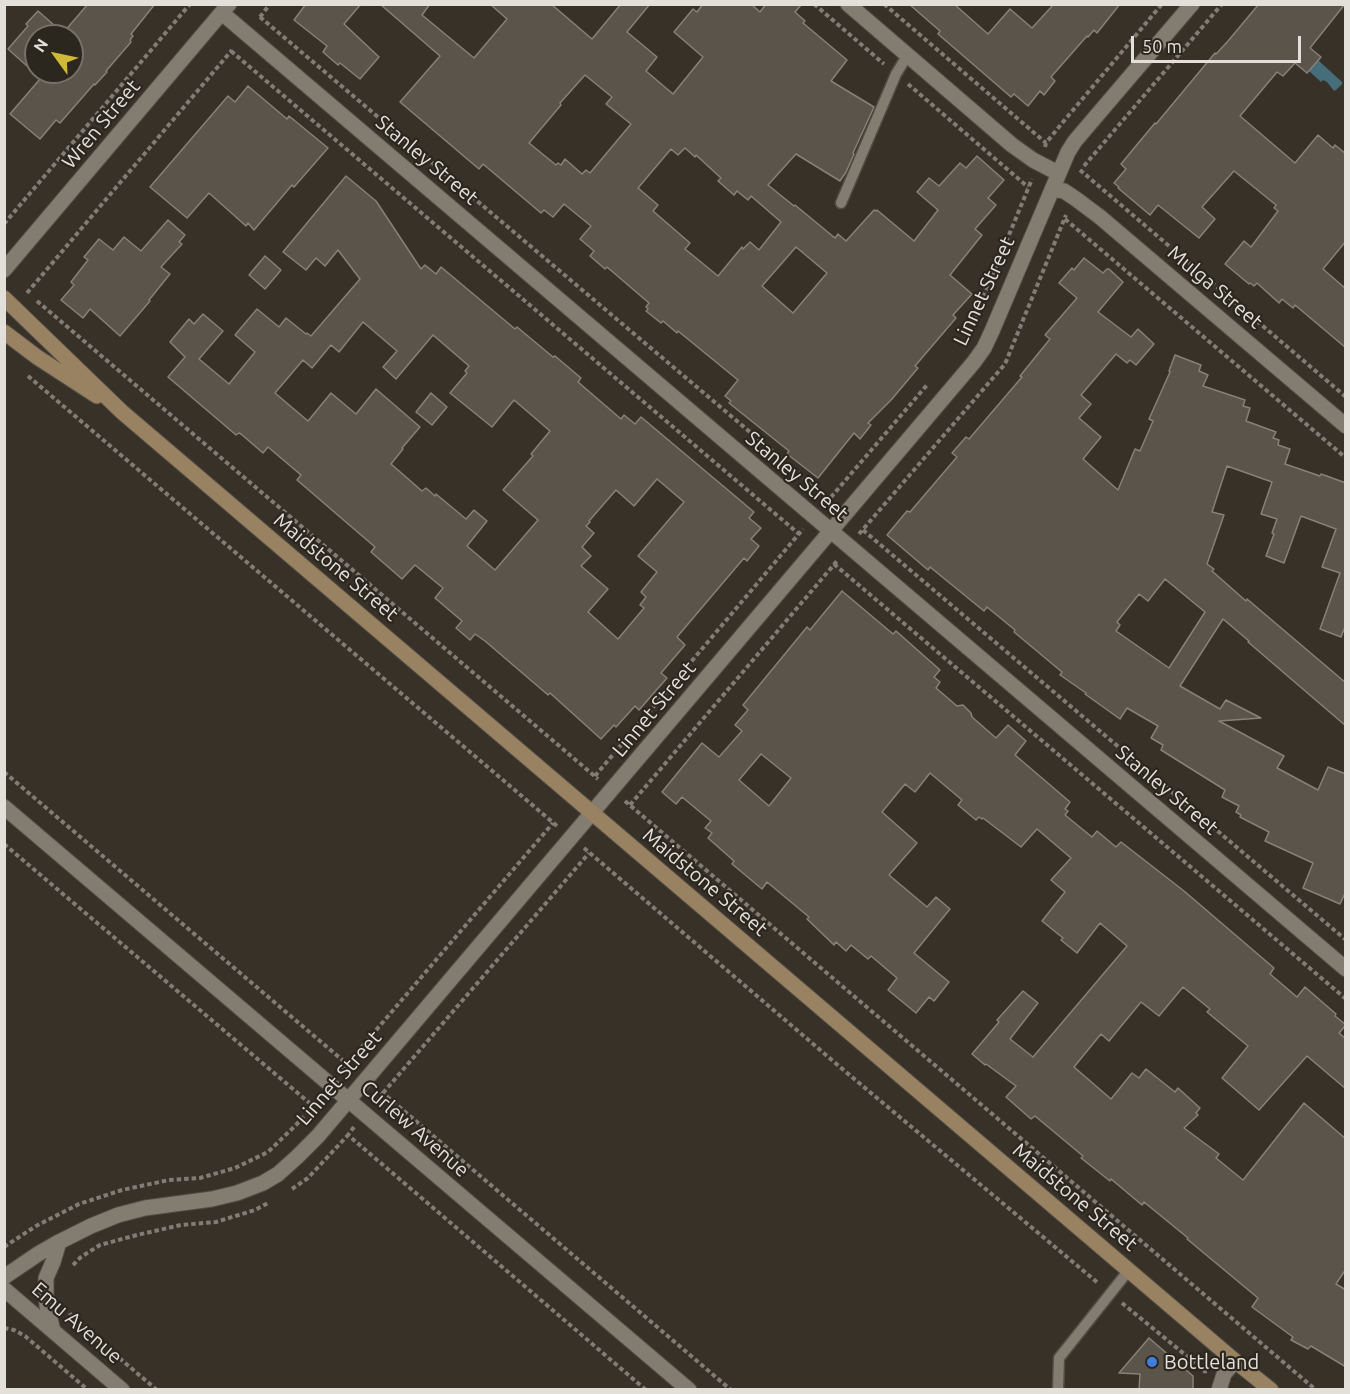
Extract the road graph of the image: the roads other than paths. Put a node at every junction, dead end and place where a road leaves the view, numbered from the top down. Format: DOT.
graph roads {
  1 [pos="848,4"];
  2 [pos="1192,4"];
  3 [pos="226,9"];
  4 [pos="907,56"];
  5 [pos="1058,173"];
  6 [pos="1052,189"];
  7 [pos="841,203"];
  8 [pos="4,270"];
  9 [pos="4,298"];
  10 [pos="4,332"];
  11 [pos="122,412"];
  12 [pos="1346,426"];
  13 [pos="831,532"];
  14 [pos="4,807"];
  15 [pos="592,813"];
  16 [pos="1346,969"];
  17 [pos="349,1101"];
  18 [pos="59,1242"];
  19 [pos="1129,1270"];
  20 [pos="4,1277"];
  21 [pos="4,1289"];
  22 [pos="53,1330"];
  23 [pos="1235,1361"];
  24 [pos="1264,1388"];
  25 [pos="122,1389"];
  26 [pos="689,1389"];
  27 [pos="1058,1389"];
  28 [pos="1219,1389"];
  1 -- 4 [label="street"];
  2 -- 5 [label="street, Linnet Street"];
  3 -- 8 [label="street, Wren Street"];
  3 -- 13 [label="street, Stanley Street"];
  4 -- 5 [label="street"];
  4 -- 7 [label="lane"];
  5 -- 6 [label="street, Linnet Street"];
  6 -- 12 [label="street, Mulga Street"];
  6 -- 13 [label="street, Linnet Street"];
  9 -- 11 [label="main road, Maidstone Street"];
  10 -- 11 [label="main road, Maidstone Street"];
  11 -- 15 [label="main road, Maidstone Street"];
  13 -- 15 [label="street, Linnet Street"];
  13 -- 16 [label="street, Stanley Street"];
  14 -- 17 [label="street, Curlew Avenue"];
  15 -- 17 [label="street, Linnet Street"];
  15 -- 19 [label="main road, Maidstone Street"];
  17 -- 18 [label="street, Linnet Street"];
  17 -- 26 [label="street, Curlew Avenue"];
  18 -- 20 [label="street, Linnet Street"];
  18 -- 22 [label="street"];
  19 -- 23 [label="main road, Maidstone Street"];
  19 -- 27 [label="lane"];
  21 -- 22 [label="street, Emu Avenue"];
  22 -- 25 [label="street, Emu Avenue"];
  23 -- 24 [label="main road, Maidstone Street"];
  23 -- 28 [label="street"];
}
